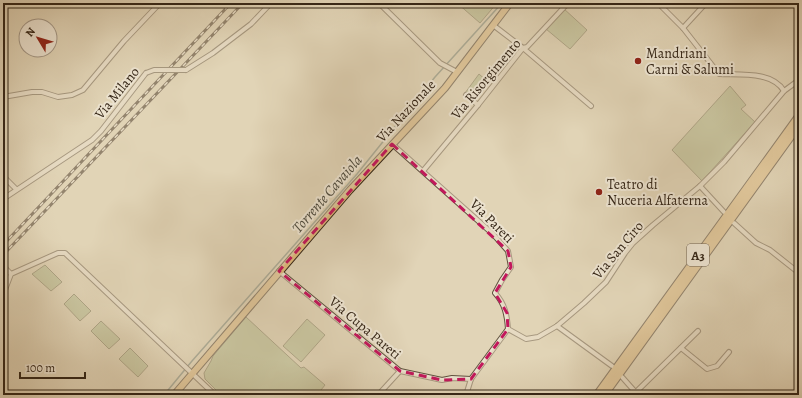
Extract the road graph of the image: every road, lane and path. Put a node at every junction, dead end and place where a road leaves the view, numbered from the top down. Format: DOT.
graph roads {
  1 [pos="160,3"];
  2 [pos="271,3"];
  3 [pos="379,3"];
  4 [pos="510,3"];
  5 [pos="558,3"];
  6 [pos="568,3"];
  7 [pos="658,3"];
  8 [pos="706,3"];
  9 [pos="563,8"];
  10 [pos="493,25"];
  11 [pos="683,28"];
  12 [pos="523,48"];
  13 [pos="454,71"];
  14 [pos="799,80"];
  15 [pos="784,91"];
  16 [pos="466,95"];
  17 [pos="3,97"];
  18 [pos="478,105"];
  19 [pos="591,106"];
  20 [pos="799,116"];
  21 [pos="799,125"];
  22 [pos="392,144"];
  23 [pos="423,171"];
  24 [pos="3,176"];
  25 [pos="700,186"];
  26 [pos="16,189"];
  27 [pos="3,199"];
  28 [pos="724,212"];
  29 [pos="734,223"];
  30 [pos="3,266"];
  31 [pos="279,271"];
  32 [pos="799,273"];
  33 [pos="11,274"];
  34 [pos="3,295"];
  35 [pos="557,326"];
  36 [pos="508,330"];
  37 [pos="698,331"];
  38 [pos="681,348"];
  39 [pos="729,352"];
  40 [pos="612,366"];
  41 [pos="400,371"];
  42 [pos="191,373"];
  43 [pos="622,377"];
  44 [pos="472,378"];
  45 [pos="637,394"];
  46 [pos="174,395"];
  47 [pos="215,395"];
  48 [pos="378,395"];
  49 [pos="466,395"];
  50 [pos="597,395"];
  51 [pos="604,395"];
  1 -- 17 [label="street"];
  2 -- 26 [label="street, Via Milano, bridge"];
  3 -- 13 [label="street"];
  4 -- 10 [label="main road, Via Nazionale"];
  5 -- 9 [label="street"];
  6 -- 9 [label="street, Via Risorgimento"];
  7 -- 11 [label="street"];
  8 -- 11 [label="street"];
  9 -- 12 [label="street, Via Risorgimento"];
  10 -- 12 [label="street"];
  10 -- 13 [label="main road, Via Nazionale"];
  11 -- 15 [label="street"];
  12 -- 18 [label="street, Via Risorgimento"];
  12 -- 19 [label="street"];
  13 -- 22 [label="main road, Via Nazionale"];
  14 -- 15 [label="street, Via San Ciro"];
  15 -- 25 [label="street, Via San Ciro"];
  16 -- 18 [label="street"];
  18 -- 23 [label="street, Via Risorgimento"];
  20 -- 50 [label="highway, A3"];
  21 -- 51 [label="highway, A3"];
  22 -- 23 [label="street, Via Pareti"];
  22 -- 31 [label="main road, Via Nazionale"];
  23 -- 36 [label="street, Via Pareti"];
  24 -- 26 [label="street"];
  25 -- 28 [label="street"];
  25 -- 35 [label="street, Via San Ciro"];
  26 -- 27 [label="street, Via Milano"];
  29 -- 32 [label="street"];
  30 -- 33 [label="street"];
  31 -- 41 [label="street, Via Cupa Pareti"];
  31 -- 42 [label="main road, Via Nazionale"];
  33 -- 34 [label="street"];
  33 -- 42 [label="street"];
  35 -- 36 [label="street, Via San Ciro"];
  35 -- 40 [label="street"];
  36 -- 44 [label="street"];
  37 -- 38 [label="street"];
  38 -- 39 [label="street"];
  38 -- 45 [label="street"];
  41 -- 44 [label="street, Via Cupa Pareti"];
  41 -- 48 [label="street"];
  42 -- 46 [label="main road, Via Nazionale"];
  42 -- 47 [label="street"];
  43 -- 45 [label="street"];
  44 -- 49 [label="street"];
}
